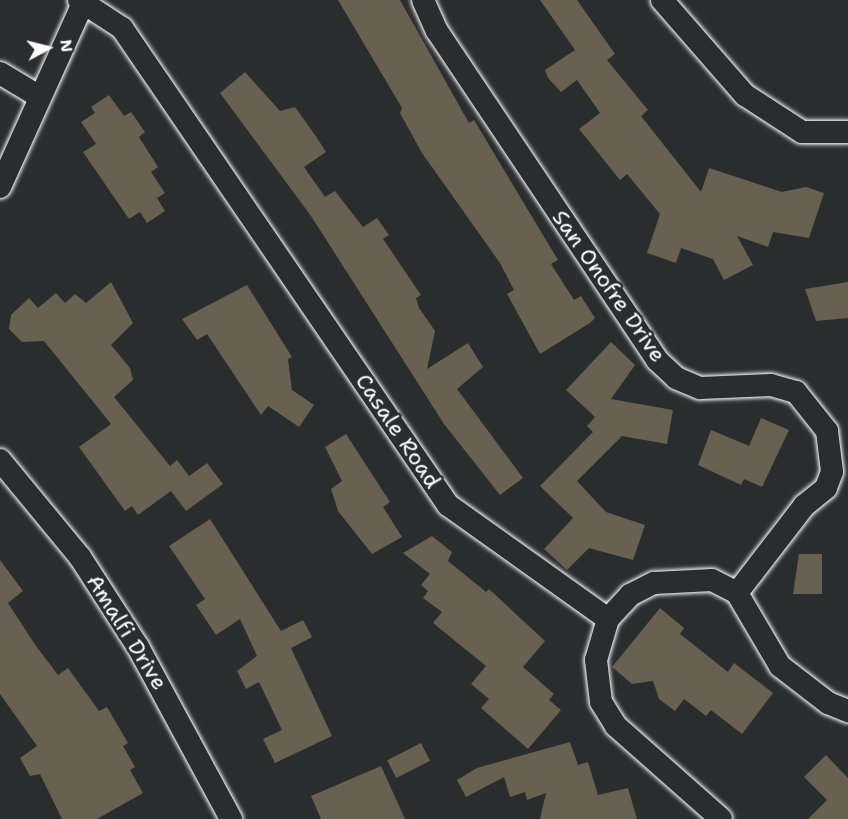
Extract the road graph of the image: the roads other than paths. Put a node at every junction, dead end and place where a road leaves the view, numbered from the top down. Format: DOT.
graph roads {
  1 [pos="423,0"];
  2 [pos="662,0"];
  3 [pos="81,2"];
  4 [pos="0,73"];
  5 [pos="40,97"];
  6 [pos="848,132"];
  7 [pos="0,187"];
  8 [pos="0,460"];
  9 [pos="737,593"];
  10 [pos="608,619"];
  11 [pos="848,711"];
  12 [pos="231,819"];
  13 [pos="721,819"];
  1 -- 9 [label="street, San Onofre Drive"];
  2 -- 6 [label="street"];
  3 -- 5 [label="street"];
  3 -- 10 [label="street, Casale Road"];
  4 -- 5 [label="street"];
  5 -- 7 [label="street"];
  8 -- 12 [label="street, Amalfi Drive"];
  9 -- 10 [label="street"];
  9 -- 11 [label="street"];
  10 -- 13 [label="street"];
}
